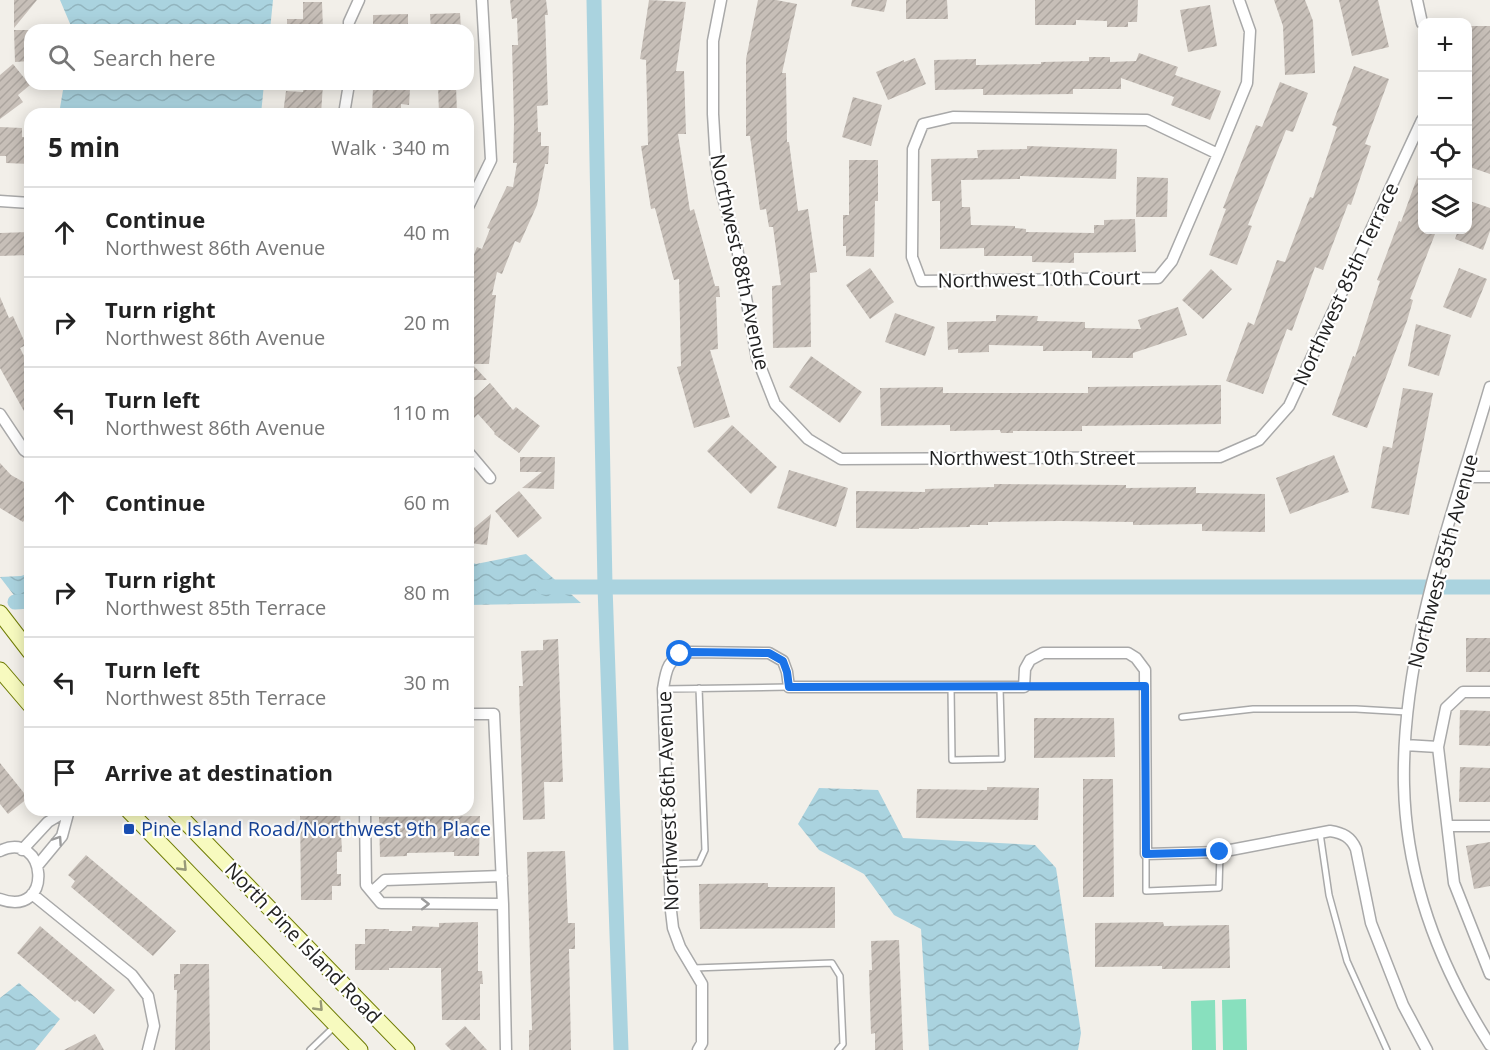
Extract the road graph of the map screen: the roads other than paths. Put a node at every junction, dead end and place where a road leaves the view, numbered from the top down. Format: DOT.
graph roads {
  1 [pos="359,0"];
  2 [pos="482,0"];
  3 [pos="721,0"];
  4 [pos="1239,0"];
  5 [pos="1418,0"];
  6 [pos="1421,18"];
  7 [pos="349,24"];
  8 [pos="348,90"];
  9 [pos="345,108"];
  10 [pos="1419,126"];
  11 [pos="1218,154"];
  12 [pos="474,195"];
  13 [pos="0,201"];
  14 [pos="24,203"];
  15 [pos="1490,387"];
  16 [pos="0,414"];
  17 [pos="808,439"];
  18 [pos="1259,440"];
  19 [pos="24,448"];
  20 [pos="474,459"];
  21 [pos="1464,477"];
  22 [pos="1490,477"];
  23 [pos="490,478"];
  24 [pos="0,613"];
  25 [pos="24,644"];
  26 [pos="0,670"];
  27 [pos="1145,686"];
  28 [pos="789,687"];
  29 [pos="951,687"];
  30 [pos="1000,687"];
  31 [pos="1024,687"];
  32 [pos="699,688"];
  33 [pos="663,689"];
  34 [pos="1490,692"];
  35 [pos="24,698"];
  36 [pos="1407,712"];
  37 [pos="474,714"];
  38 [pos="1182,717"];
  39 [pos="1405,745"];
  40 [pos="1438,747"];
  41 [pos="58,816"];
  42 [pos="67,816"];
  43 [pos="134,816"];
  44 [pos="180,816"];
  45 [pos="365,816"];
  46 [pos="1449,826"];
  47 [pos="1490,826"];
  48 [pos="1320,833"];
  49 [pos="22,850"];
  50 [pos="0,851"];
  51 [pos="1220,852"];
  52 [pos="1146,854"];
  53 [pos="669,864"];
  54 [pos="38,865"];
  55 [pos="502,876"];
  56 [pos="372,892"];
  57 [pos="32,894"];
  58 [pos="0,899"];
  59 [pos="503,904"];
  60 [pos="1487,958"];
  61 [pos="692,968"];
  62 [pos="1490,974"];
  63 [pos="336,1025"];
  64 [pos="1490,1045"];
  65 [pos="148,1050"];
  66 [pos="310,1050"];
  67 [pos="360,1050"];
  68 [pos="406,1050"];
  69 [pos="506,1050"];
  70 [pos="698,1050"];
  71 [pos="838,1050"];
  72 [pos="1387,1050"];
  73 [pos="1427,1050"];
  1 -- 7 [label="street"];
  2 -- 12 [label="street"];
  3 -- 17 [label="street, Northwest 88th Avenue"];
  4 -- 11 [label="street"];
  5 -- 6 [label="street"];
  8 -- 9 [label="street"];
  10 -- 18 [label="street, Northwest 85th Terrace"];
  11 -- 11 [label="street, Northwest 10th Court"];
  13 -- 14 [label="street"];
  15 -- 21 [label="street, Northwest 85th Avenue"];
  16 -- 19 [label="street"];
  17 -- 18 [label="street, Northwest 10th Street"];
  20 -- 23 [label="street"];
  21 -- 22 [label="street"];
  21 -- 36 [label="street, Northwest 85th Avenue"];
  24 -- 25 [label="main road"];
  26 -- 35 [label="main road"];
  27 -- 31 [label="lane"];
  27 -- 31 [label="street"];
  27 -- 52 [label="street"];
  28 -- 29 [label="street"];
  28 -- 32 [label="lane"];
  28 -- 33 [label="street, Northwest 86th Avenue"];
  29 -- 30 [label="street"];
  29 -- 30 [label="lane"];
  30 -- 31 [label="street"];
  32 -- 33 [label="lane"];
  32 -- 53 [label="lane"];
  33 -- 53 [label="street, Northwest 86th Avenue"];
  34 -- 40 [label="street"];
  36 -- 38 [label="lane"];
  36 -- 39 [label="street, Northwest 85th Avenue"];
  37 -- 55 [label="street"];
  39 -- 40 [label="street"];
  39 -- 64 [label="street, Northwest 85th Avenue"];
  40 -- 46 [label="street"];
  41 -- 49 [label="street"];
  54 -- 42 [label="street, one-way"];
  43 -- 63 [label="main road, North Pine Island Road, one-way"];
  44 -- 68 [label="main road, North Pine Island Road"];
  45 -- 56 [label="street"];
  46 -- 47 [label="street"];
  46 -- 60 [label="street"];
  48 -- 51 [label="street"];
  48 -- 72 [label="lane"];
  48 -- 73 [label="street"];
  49 -- 50 [label="street"];
  49 -- 54 [label="street"];
  51 -- 52 [label="street"];
  51 -- 52 [label="lane"];
  53 -- 61 [label="street, Northwest 86th Avenue"];
  54 -- 57 [label="street"];
  55 -- 56 [label="street"];
  55 -- 59 [label="street"];
  56 -- 59 [label="street, one-way"];
  57 -- 58 [label="street"];
  57 -- 65 [label="street"];
  59 -- 69 [label="street"];
  60 -- 62 [label="street"];
  61 -- 70 [label="street, Northwest 86th Avenue"];
  61 -- 71 [label="lane"];
  63 -- 66 [label="lane"];
  63 -- 67 [label="main road, North Pine Island Road"];
}
